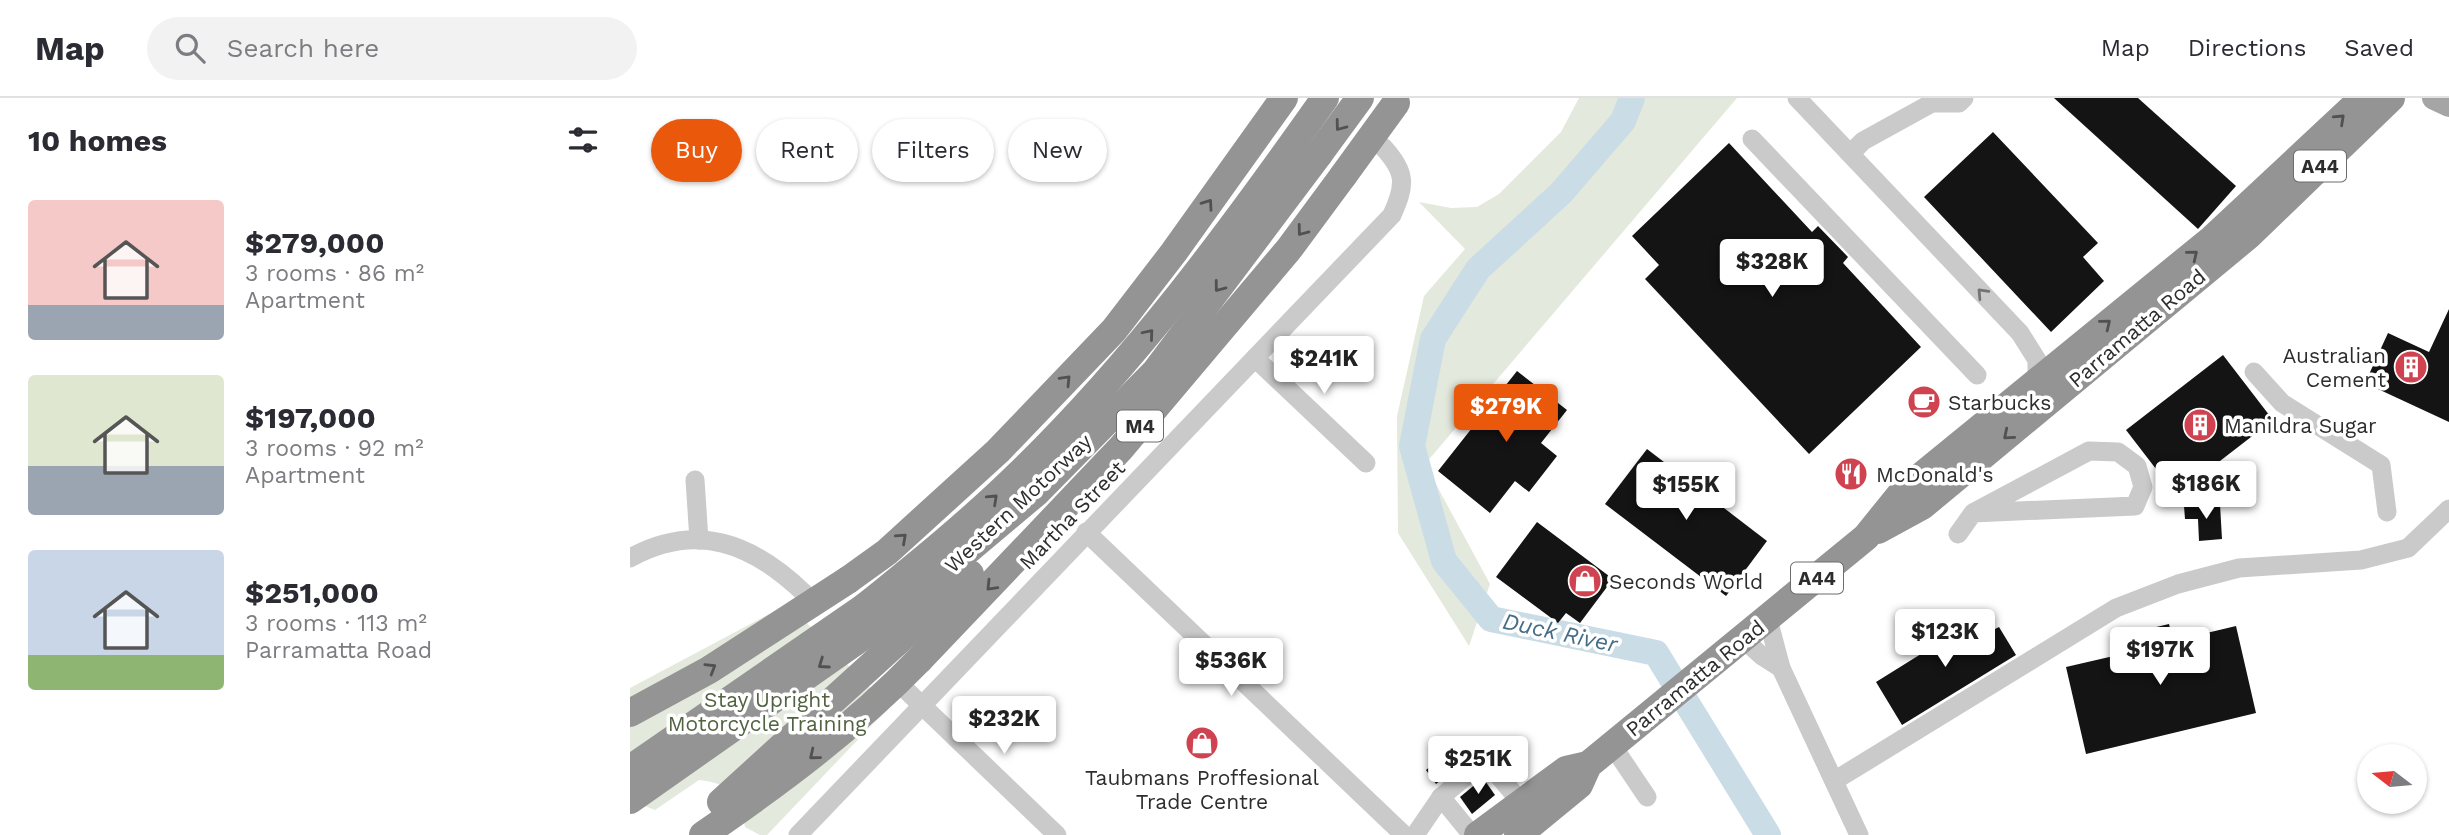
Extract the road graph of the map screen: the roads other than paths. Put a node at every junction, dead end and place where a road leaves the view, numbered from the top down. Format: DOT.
graph roads {
  1 [pos="1325,98"];
  2 [pos="1360,98"];
  3 [pos="1797,98"];
  4 [pos="2363,98"];
  5 [pos="2391,98"];
  6 [pos="2434,98"];
  7 [pos="1398,100"];
  8 [pos="1962,100"];
  9 [pos="1280,104"];
  10 [pos="2449,105"];
  11 [pos="1752,139"];
  12 [pos="1309,144"];
  13 [pos="1383,147"];
  14 [pos="1851,153"];
  15 [pos="1255,358"];
  16 [pos="2254,372"];
  17 [pos="1977,375"];
  18 [pos="2038,379"];
  19 [pos="1366,463"];
  20 [pos="695,480"];
  21 [pos="2449,509"];
  22 [pos="2386,512"];
  23 [pos="1973,513"];
  24 [pos="1086,532"];
  25 [pos="1958,534"];
  26 [pos="1866,537"];
  27 [pos="699,541"];
  28 [pos="630,558"];
  29 [pos="804,593"];
  30 [pos="1768,619"];
  31 [pos="880,625"];
  32 [pos="1743,639"];
  33 [pos="1781,668"];
  34 [pos="908,692"];
  35 [pos="922,705"];
  36 [pos="630,713"];
  37 [pos="1612,745"];
  38 [pos="1588,765"];
  39 [pos="630,769"];
  40 [pos="1834,781"];
  41 [pos="1441,797"];
  42 [pos="1647,797"];
  43 [pos="630,800"];
  44 [pos="1521,802"];
  45 [pos="691,835"];
  46 [pos="703,835"];
  47 [pos="799,835"];
  48 [pos="1057,835"];
  49 [pos="1404,835"];
  50 [pos="1415,835"];
  51 [pos="1472,835"];
  52 [pos="1478,835"];
  53 [pos="1518,835"];
  54 [pos="1859,835"];
  1 -- 12 [label="highway, Western Motorway / M4"];
  2 -- 12 [label="highway, Western Motorway / M4, one-way, bridge"];
  3 -- 14 [label="street"];
  18 -- 4 [label="highway, Parramatta Road / A44, one-way"];
  5 -- 26 [label="highway, Parramatta Road / A44, one-way"];
  6 -- 10 [label="main road"];
  7 -- 46 [label="highway, Western Motorway / M4, one-way, bridge"];
  8 -- 14 [label="street"];
  36 -- 9 [label="highway, one-way, bridge"];
  11 -- 17 [label="street"];
  31 -- 12 [label="highway, Western Motorway / M4, one-way"];
  12 -- 31 [label="highway, Western Motorway / M4, one-way"];
  13 -- 15 [label="street, Martha Street"];
  18 -- 14 [label="street, one-way"];
  15 -- 19 [label="street"];
  15 -- 24 [label="street, Martha Street"];
  16 -- 22 [label="street"];
  18 -- 26 [label="highway, Parramatta Road / A44"];
  20 -- 27 [label="street"];
  21 -- 40 [label="street"];
  23 -- 23 [label="street"];
  23 -- 25 [label="street"];
  24 -- 35 [label="street, Martha Street"];
  24 -- 49 [label="street"];
  26 -- 30 [label="highway, Parramatta Road / A44"];
  27 -- 28 [label="street"];
  27 -- 29 [label="street"];
  30 -- 32 [label="highway, Parramatta Road / A44"];
  30 -- 33 [label="street"];
  31 -- 39 [label="highway, Western Motorway / M4, bridge"];
  31 -- 43 [label="highway, Western Motorway / M4, one-way, bridge"];
  31 -- 45 [label="highway, bridge"];
  32 -- 33 [label="street"];
  32 -- 37 [label="highway, Parramatta Road / A44"];
  33 -- 40 [label="street"];
  34 -- 35 [label="street"];
  35 -- 47 [label="street, Martha Street"];
  35 -- 48 [label="street"];
  37 -- 38 [label="highway, Parramatta Road / A44"];
  37 -- 42 [label="street"];
  38 -- 44 [label="highway, Parramatta Road / A44"];
  38 -- 53 [label="highway, Parramatta Road / A44"];
  40 -- 54 [label="street"];
  41 -- 44 [label="street"];
  41 -- 50 [label="street"];
  41 -- 51 [label="street"];
  44 -- 52 [label="highway, Parramatta Road / A44"];
}
